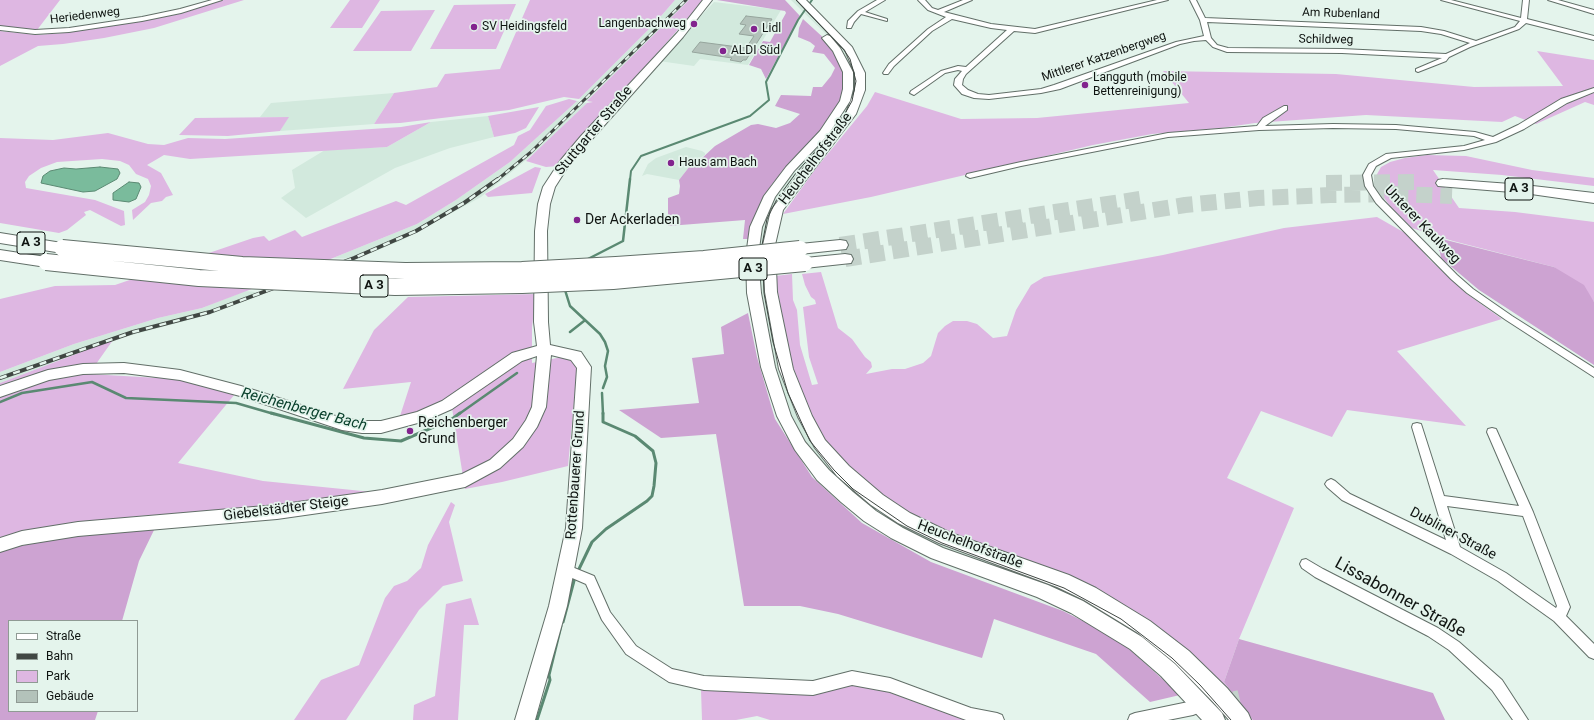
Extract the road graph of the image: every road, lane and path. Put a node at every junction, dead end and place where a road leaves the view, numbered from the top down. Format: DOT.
graph roads {
  1 [pos="219,0"];
  2 [pos="708,0"];
  3 [pos="882,0"];
  4 [pos="921,0"];
  5 [pos="969,0"];
  6 [pos="1165,0"];
  7 [pos="1193,0"];
  8 [pos="1444,0"];
  9 [pos="1526,0"];
  10 [pos="1551,0"];
  11 [pos="802,7"];
  12 [pos="860,12"];
  13 [pos="938,12"];
  14 [pos="1594,12"];
  15 [pos="951,17"];
  16 [pos="885,20"];
  17 [pos="1204,20"];
  18 [pos="1524,21"];
  19 [pos="849,27"];
  20 [pos="0,28"];
  21 [pos="1011,30"];
  22 [pos="1208,38"];
  23 [pos="1594,38"];
  24 [pos="1476,43"];
  25 [pos="1447,56"];
  26 [pos="966,69"];
  27 [pos="1418,70"];
  28 [pos="886,73"];
  29 [pos="1594,90"];
  30 [pos="914,93"];
  31 [pos="1284,108"];
  32 [pos="1259,128"];
  33 [pos="1493,140"];
  34 [pos="970,176"];
  35 [pos="1443,183"];
  36 [pos="1452,196"];
  37 [pos="1594,198"];
  38 [pos="1594,210"];
  39 [pos="0,238"];
  40 [pos="843,252"];
  41 [pos="0,255"];
  42 [pos="802,256"];
  43 [pos="544,351"];
  44 [pos="1594,373"];
  45 [pos="0,392"];
  46 [pos="539,407"];
  47 [pos="1417,427"];
  48 [pos="1492,432"];
  49 [pos="1331,484"];
  50 [pos="1440,500"];
  51 [pos="1527,512"];
  52 [pos="0,544"];
  53 [pos="1455,550"];
  54 [pos="1306,564"];
  55 [pos="567,570"];
  56 [pos="1558,617"];
  57 [pos="1594,653"];
  58 [pos="1193,708"];
  59 [pos="525,720"];
  60 [pos="997,720"];
  61 [pos="1135,720"];
  62 [pos="1215,720"];
  63 [pos="1241,720"];
  64 [pos="1521,720"];
  1 -- 20 [label="street, Heriedenweg"];
  2 -- 43 [label="main road, Stuttgarter Straße"];
  3 -- 12 [label="street"];
  4 -- 13 [label="street"];
  5 -- 13 [label="street"];
  6 -- 21 [label="street"];
  7 -- 17 [label="street"];
  8 -- 18 [label="street"];
  9 -- 18 [label="street"];
  10 -- 14 [label="street"];
  11 -- 62 [label="main road, Heuchelhofstraße"];
  11 -- 63 [label="main road, Heuchelhofstraße"];
  12 -- 16 [label="street"];
  12 -- 19 [label="street"];
  13 -- 15 [label="street"];
  15 -- 21 [label="street"];
  15 -- 28 [label="street"];
  17 -- 22 [label="street"];
  17 -- 24 [label="street, Am Rubenland"];
  18 -- 23 [label="street"];
  18 -- 24 [label="street"];
  21 -- 26 [label="street, Mittlerer Katzenbergweg"];
  22 -- 25 [label="street, Schildweg"];
  22 -- 26 [label="street, Mittlerer Katzenbergweg"];
  24 -- 25 [label="street"];
  25 -- 27 [label="street"];
  26 -- 30 [label="street"];
  29 -- 33 [label="street, Unterer Kaulweg"];
  31 -- 32 [label="street"];
  32 -- 33 [label="street"];
  32 -- 34 [label="street"];
  33 -- 44 [label="street, Unterer Kaulweg"];
  35 -- 37 [label="highway, A 3"];
  36 -- 38 [label="highway, A 3"];
  39 -- 42 [label="highway, A 3, bridge"];
  40 -- 42 [label="highway, A 3"];
  41 -- 42 [label="highway, A 3, bridge"];
  43 -- 45 [label="main road, Rottenbauerer Grund"];
  43 -- 46 [label="main road, Stuttgarter Straße"];
  43 -- 55 [label="main road, Rottenbauerer Grund"];
  46 -- 52 [label="main road, Giebelstädter Steige"];
  47 -- 50 [label="street"];
  48 -- 51 [label="street"];
  49 -- 53 [label="street, Dubliner Straße"];
  50 -- 51 [label="street"];
  50 -- 53 [label="street"];
  51 -- 56 [label="street"];
  53 -- 56 [label="street, Dubliner Straße"];
  54 -- 64 [label="street, Lissabonner Straße"];
  55 -- 59 [label="main road, Rottenbauerer Grund"];
  55 -- 60 [label="street"];
  56 -- 57 [label="street, Dubliner Straße"];
  58 -- 61 [label="street"];
}
